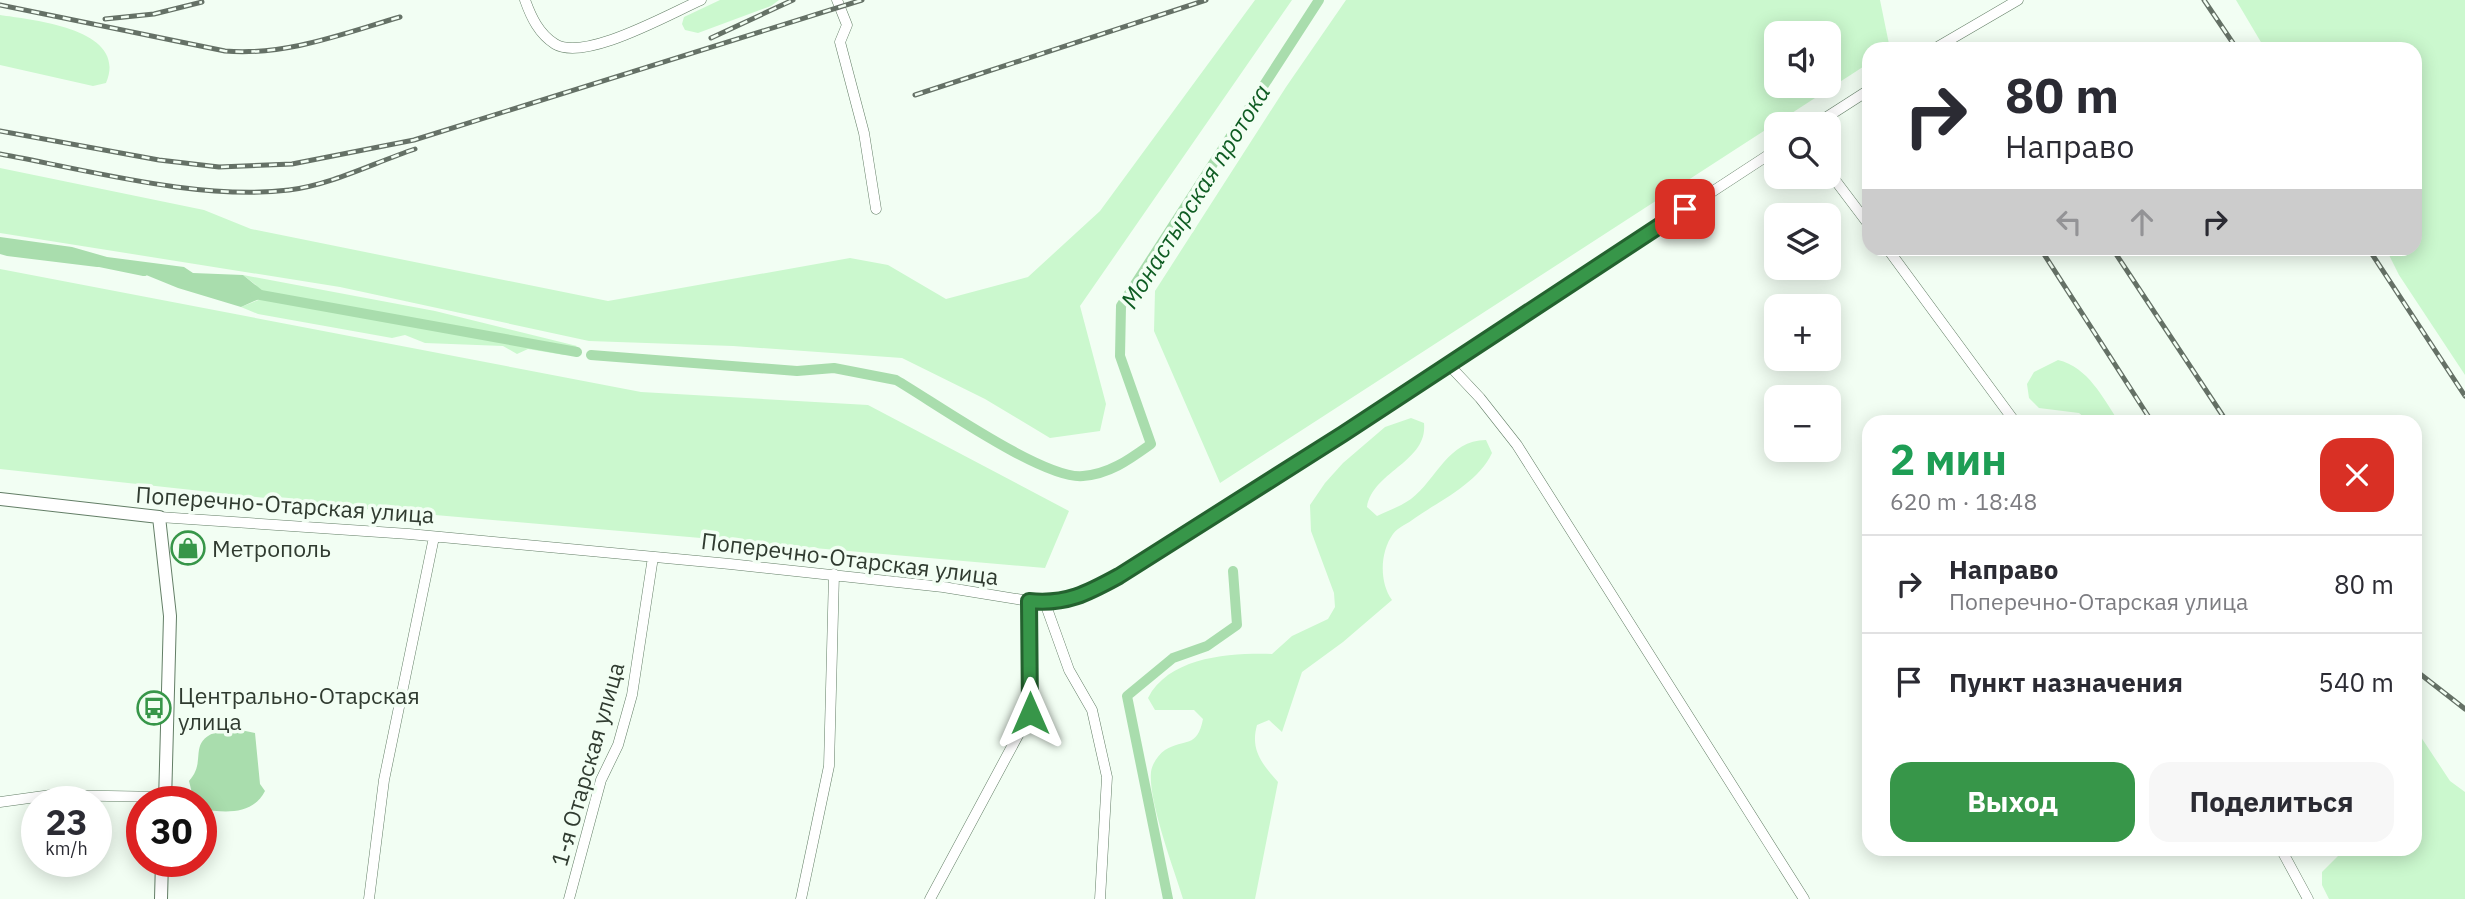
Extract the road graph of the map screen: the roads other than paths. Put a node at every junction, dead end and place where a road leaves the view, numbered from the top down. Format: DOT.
graph roads {
  1 [pos="525,0"];
  2 [pos="701,0"];
  3 [pos="837,0"];
  4 [pos="2018,0"];
  5 [pos="1946,42"];
  6 [pos="1862,94"];
  7 [pos="1835,112"];
  8 [pos="1764,158"];
  9 [pos="1841,189"];
  10 [pos="876,209"];
  11 [pos="1862,216"];
  12 [pos="1893,256"];
  13 [pos="1449,365"];
  14 [pos="2010,415"];
  15 [pos="0,499"];
  16 [pos="159,517"];
  17 [pos="434,537"];
  18 [pos="653,557"];
  19 [pos="834,574"];
  20 [pos="1029,601"];
  21 [pos="1045,603"];
  22 [pos="165,786"];
  23 [pos="126,798"];
  24 [pos="0,802"];
  25 [pos="2285,856"];
  26 [pos="161,877"];
  27 [pos="160,899"];
  28 [pos="369,899"];
  29 [pos="569,899"];
  30 [pos="801,899"];
  31 [pos="930,899"];
  32 [pos="1100,899"];
  33 [pos="1804,899"];
  34 [pos="2308,899"];
  1 -- 2 [label="street"];
  3 -- 10 [label="street"];
  4 -- 5 [label="street"];
  6 -- 7 [label="street"];
  8 -- 13 [label="street, Поперечно-Отарская улица"];
  9 -- 11 [label="street"];
  12 -- 14 [label="street"];
  13 -- 21 [label="street, Поперечно-Отарская улица"];
  13 -- 33 [label="street"];
  15 -- 16 [label="street, Поперечно-Отарская улица"];
  16 -- 17 [label="street, Поперечно-Отарская улица"];
  16 -- 22 [label="street"];
  17 -- 18 [label="street, Поперечно-Отарская улица"];
  17 -- 28 [label="street"];
  18 -- 19 [label="street, Поперечно-Отарская улица"];
  18 -- 29 [label="street, 1-я Отарская улица"];
  19 -- 20 [label="street, Поперечно-Отарская улица"];
  19 -- 30 [label="street"];
  20 -- 21 [label="street, Поперечно-Отарская улица"];
  20 -- 31 [label="street"];
  21 -- 32 [label="street"];
  23 -- 24 [label="street"];
  25 -- 34 [label="street"];
  26 -- 27 [label="street"];
}
